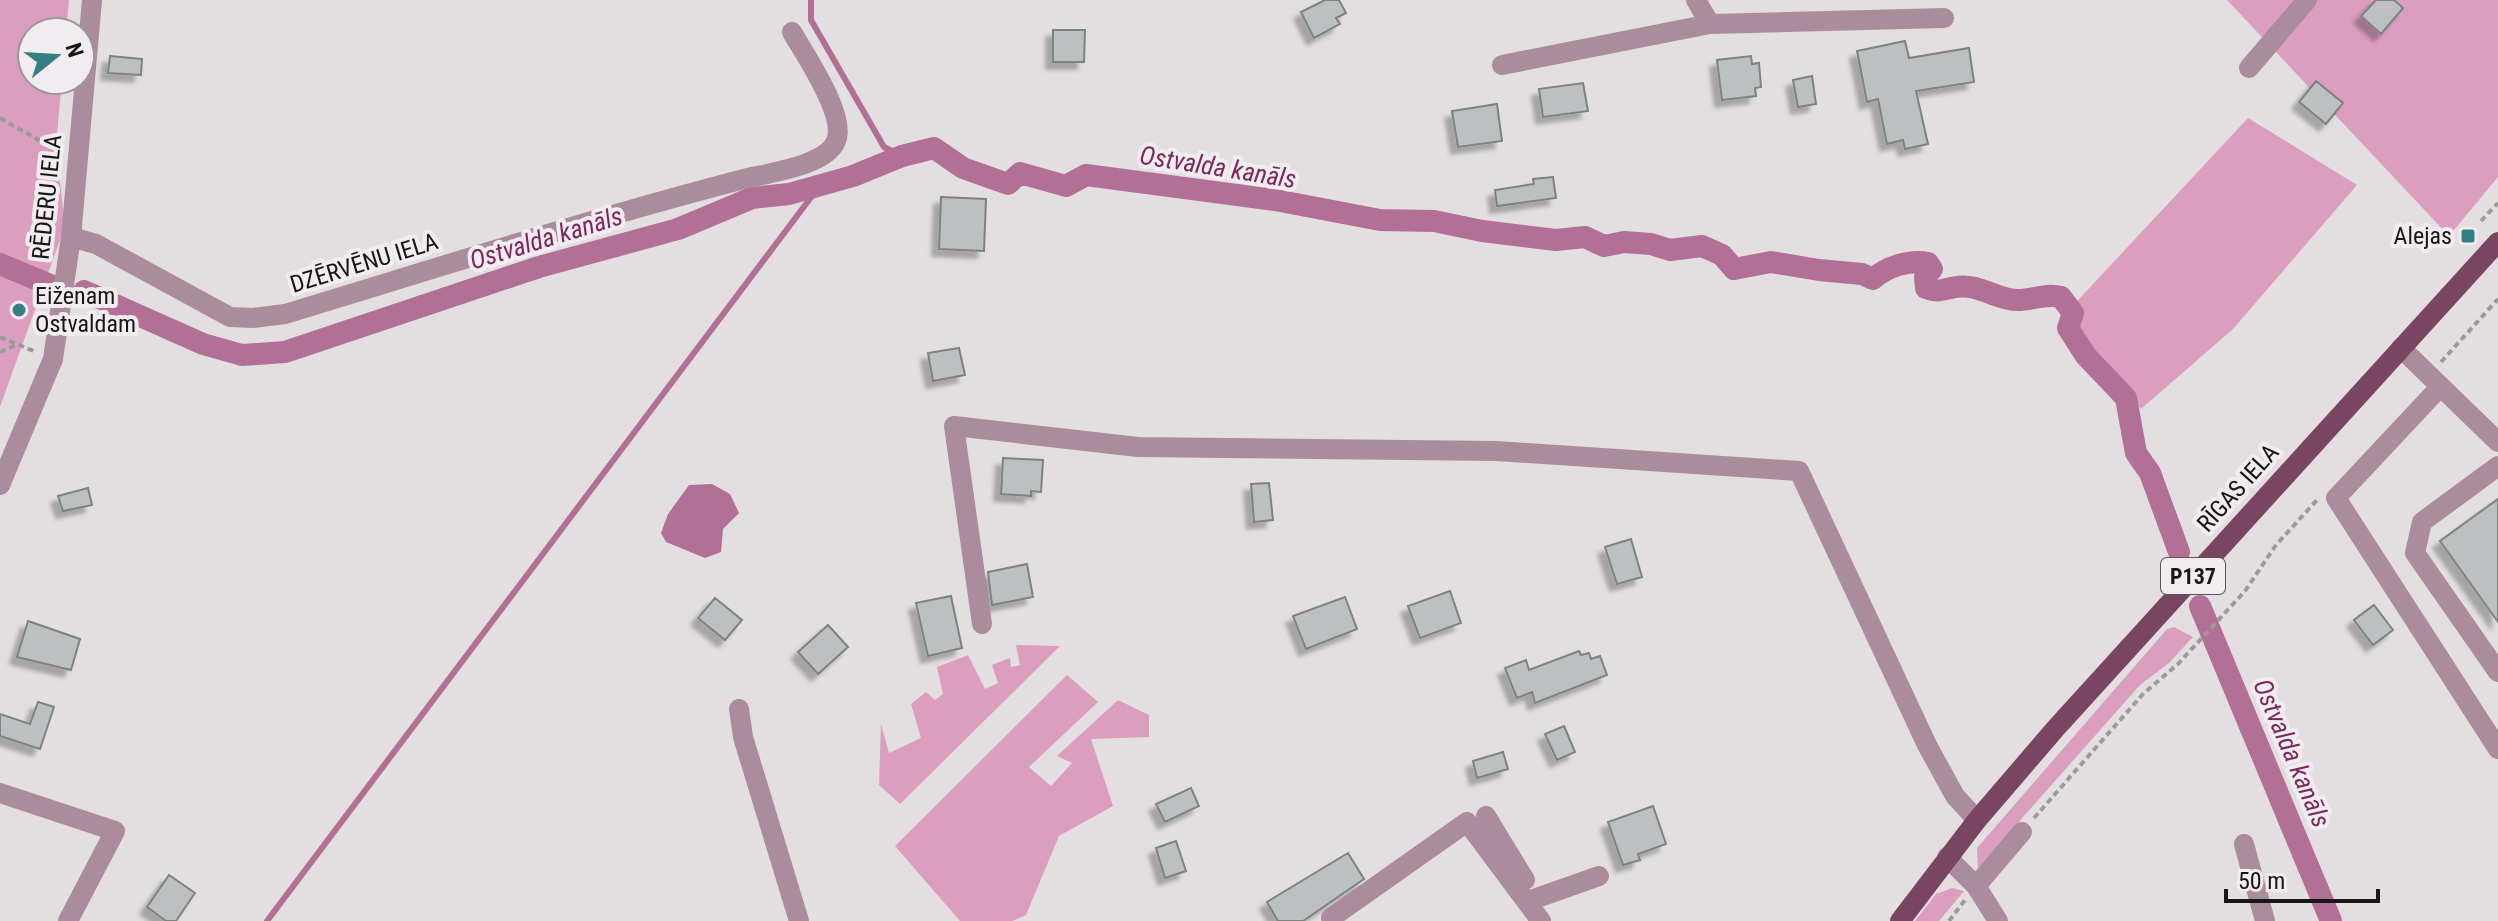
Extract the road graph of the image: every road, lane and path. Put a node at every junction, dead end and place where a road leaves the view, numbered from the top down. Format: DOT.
graph roads {
  1 [pos="92,0"];
  2 [pos="1696,0"];
  3 [pos="2307,0"];
  4 [pos="1944,18"];
  5 [pos="1710,24"];
  6 [pos="792,32"];
  7 [pos="1502,65"];
  8 [pos="2249,68"];
  9 [pos="0,118"];
  10 [pos="77,162"];
  11 [pos="2498,203"];
  12 [pos="2481,221"];
  13 [pos="71,237"];
  14 [pos="2498,242"];
  15 [pos="0,337"];
  16 [pos="17,345"];
  17 [pos="2401,348"];
  18 [pos="0,352"];
  19 [pos="53,359"];
  20 [pos="2440,387"];
  21 [pos="2498,442"];
  22 [pos="2498,466"];
  23 [pos="0,485"];
  24 [pos="2222,616"];
  25 [pos="982,624"];
  26 [pos="2498,672"];
  27 [pos="739,709"];
  28 [pos="2498,749"];
  29 [pos="0,793"];
  30 [pos="1486,816"];
  31 [pos="1977,820"];
  32 [pos="2022,832"];
  33 [pos="2244,844"];
  34 [pos="1947,857"];
  35 [pos="1599,876"];
  36 [pos="1976,886"];
  37 [pos="1536,914"];
  38 [pos="1331,918"];
  39 [pos="68,921"];
  40 [pos="799,921"];
  41 [pos="1900,921"];
  42 [pos="1998,921"];
  43 [pos="2265,921"];
  1 -- 10 [label="street, RĒDERU IELA"];
  2 -- 5 [label="street"];
  3 -- 8 [label="street"];
  4 -- 5 [label="street"];
  5 -- 7 [label="street"];
  6 -- 13 [label="street, DZĒRVĒNU IELA"];
  9 -- 10 [label="path"];
  10 -- 13 [label="street, RĒDERU IELA"];
  11 -- 12 [label="path"];
  13 -- 19 [label="street, RĒDERU IELA"];
  14 -- 17 [label="main road, RĪGAS IELA / P137"];
  15 -- 16 [label="path"];
  16 -- 18 [label="path"];
  16 -- 19 [label="path"];
  17 -- 20 [label="street"];
  17 -- 31 [label="main road, RĪGAS IELA / P137"];
  19 -- 23 [label="street, RĒDERU IELA"];
  20 -- 21 [label="street"];
  20 -- 28 [label="street"];
  22 -- 26 [label="street"];
  24 -- 32 [label="path"];
  25 -- 31 [label="street"];
  27 -- 40 [label="street"];
  29 -- 39 [label="street"];
  30 -- 37 [label="street"];
  31 -- 34 [label="main road, RĪGAS IELA / P137"];
  32 -- 36 [label="street"];
  33 -- 43 [label="street"];
  34 -- 36 [label="street"];
  34 -- 41 [label="main road, RĪGAS IELA / P137"];
  35 -- 37 [label="street"];
  36 -- 42 [label="street"];
  37 -- 38 [label="street"];
}
